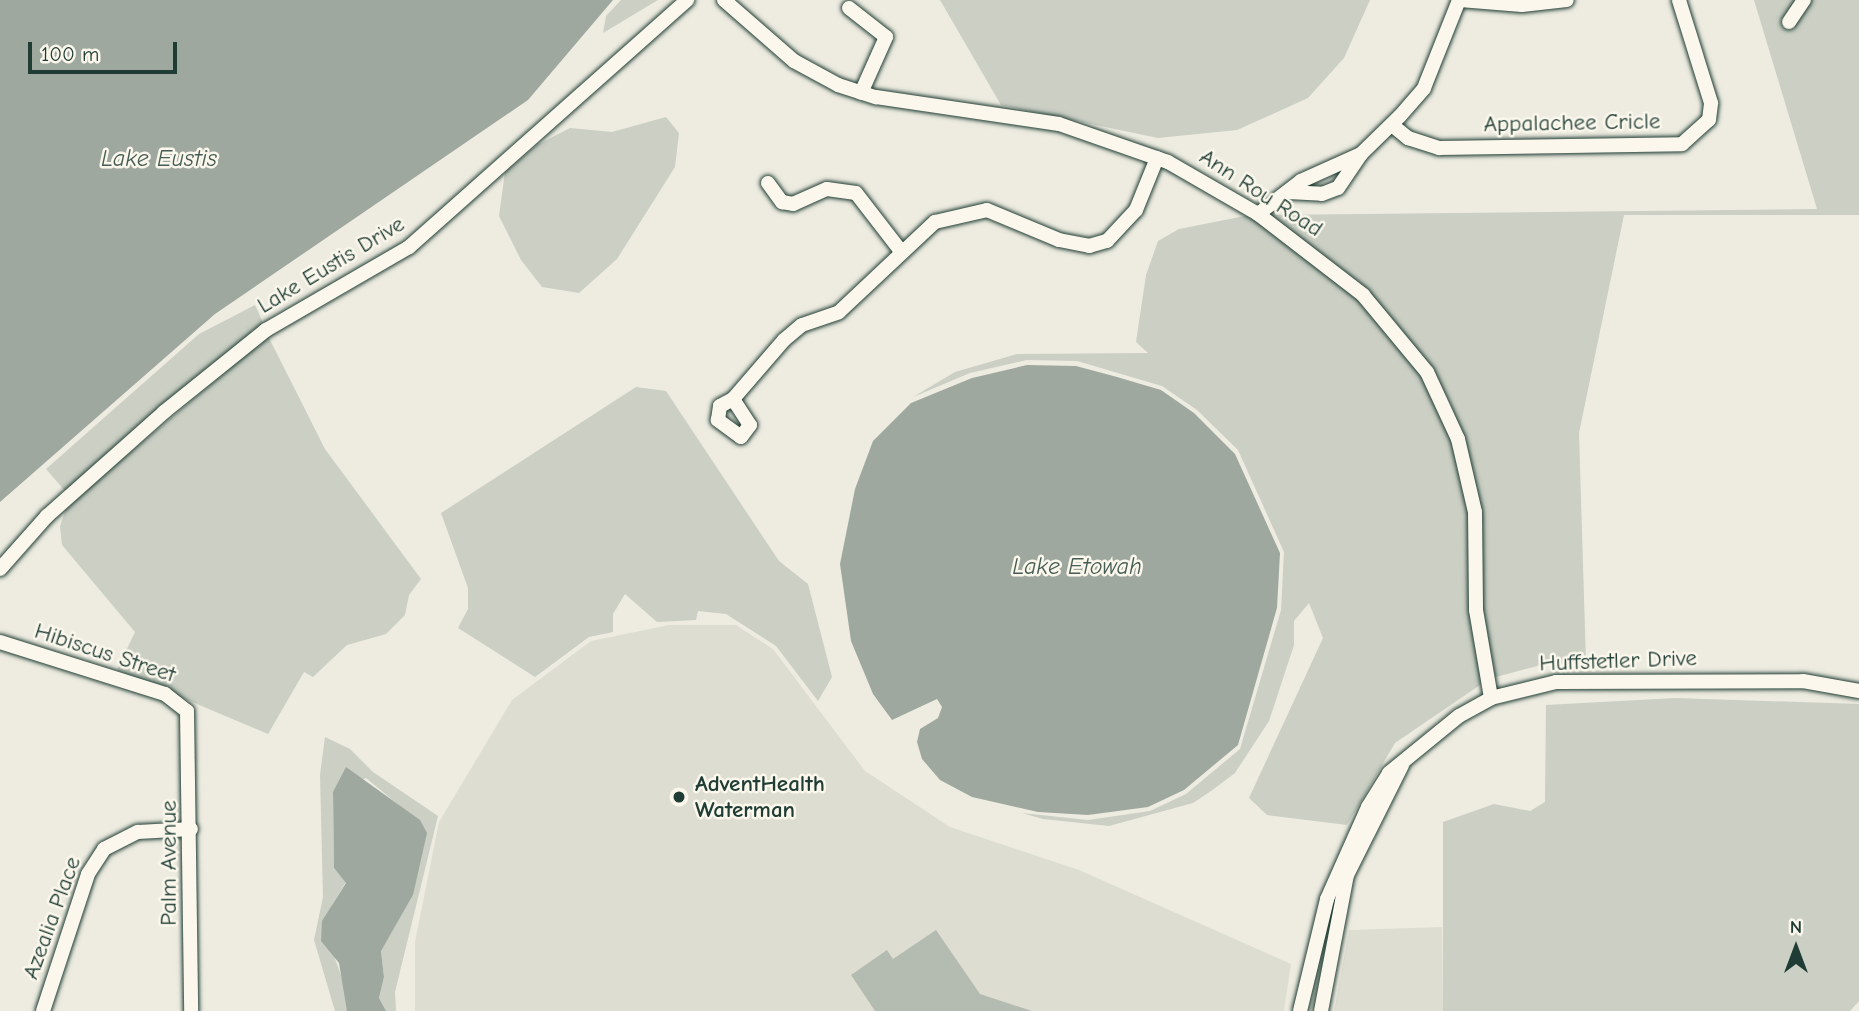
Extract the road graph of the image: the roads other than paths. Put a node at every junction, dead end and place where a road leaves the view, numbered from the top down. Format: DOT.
graph roads {
  1 [pos="687,0"];
  2 [pos="724,0"];
  3 [pos="1459,0"];
  4 [pos="1567,0"];
  5 [pos="1678,0"];
  6 [pos="1804,0"];
  7 [pos="849,8"];
  8 [pos="1789,22"];
  9 [pos="861,93"];
  10 [pos="1392,125"];
  11 [pos="1362,154"];
  12 [pos="1157,158"];
  13 [pos="1335,168"];
  14 [pos="1345,181"];
  15 [pos="768,183"];
  16 [pos="1288,192"];
  17 [pos="1258,214"];
  18 [pos="900,250"];
  19 [pos="733,399"];
  20 [pos="0,569"];
  21 [pos="0,642"];
  22 [pos="1859,691"];
  23 [pos="1491,698"];
  24 [pos="189,715"];
  25 [pos="1402,764"];
  26 [pos="191,829"];
  27 [pos="43,1011"];
  28 [pos="191,1011"];
  29 [pos="1300,1011"];
  30 [pos="1321,1011"];
  1 -- 20 [label="street, Lake Eustis Drive"];
  2 -- 9 [label="street, Ann Rou Road"];
  3 -- 4 [label="street"];
  3 -- 10 [label="street"];
  5 -- 10 [label="street, Appalachee Cricle"];
  6 -- 8 [label="street"];
  7 -- 9 [label="street"];
  9 -- 12 [label="street, Ann Rou Road"];
  10 -- 11 [label="street"];
  11 -- 13 [label="street"];
  11 -- 14 [label="street"];
  12 -- 17 [label="street, Ann Rou Road"];
  12 -- 18 [label="street"];
  13 -- 14 [label="street"];
  13 -- 16 [label="street"];
  14 -- 16 [label="street"];
  15 -- 18 [label="street"];
  16 -- 17 [label="street"];
  17 -- 23 [label="street, Ann Rou Road"];
  18 -- 19 [label="street"];
  21 -- 24 [label="street, Hibiscus Street"];
  22 -- 23 [label="street, Huffstetler Drive"];
  23 -- 25 [label="street, Huffstetler Drive"];
  24 -- 26 [label="street, Palm Avenue"];
  25 -- 29 [label="street, Huffstetler Drive"];
  25 -- 30 [label="street, Huffstetler Drive"];
  26 -- 27 [label="street, Azealia Place"];
  26 -- 28 [label="street, Palm Avenue"];
}
